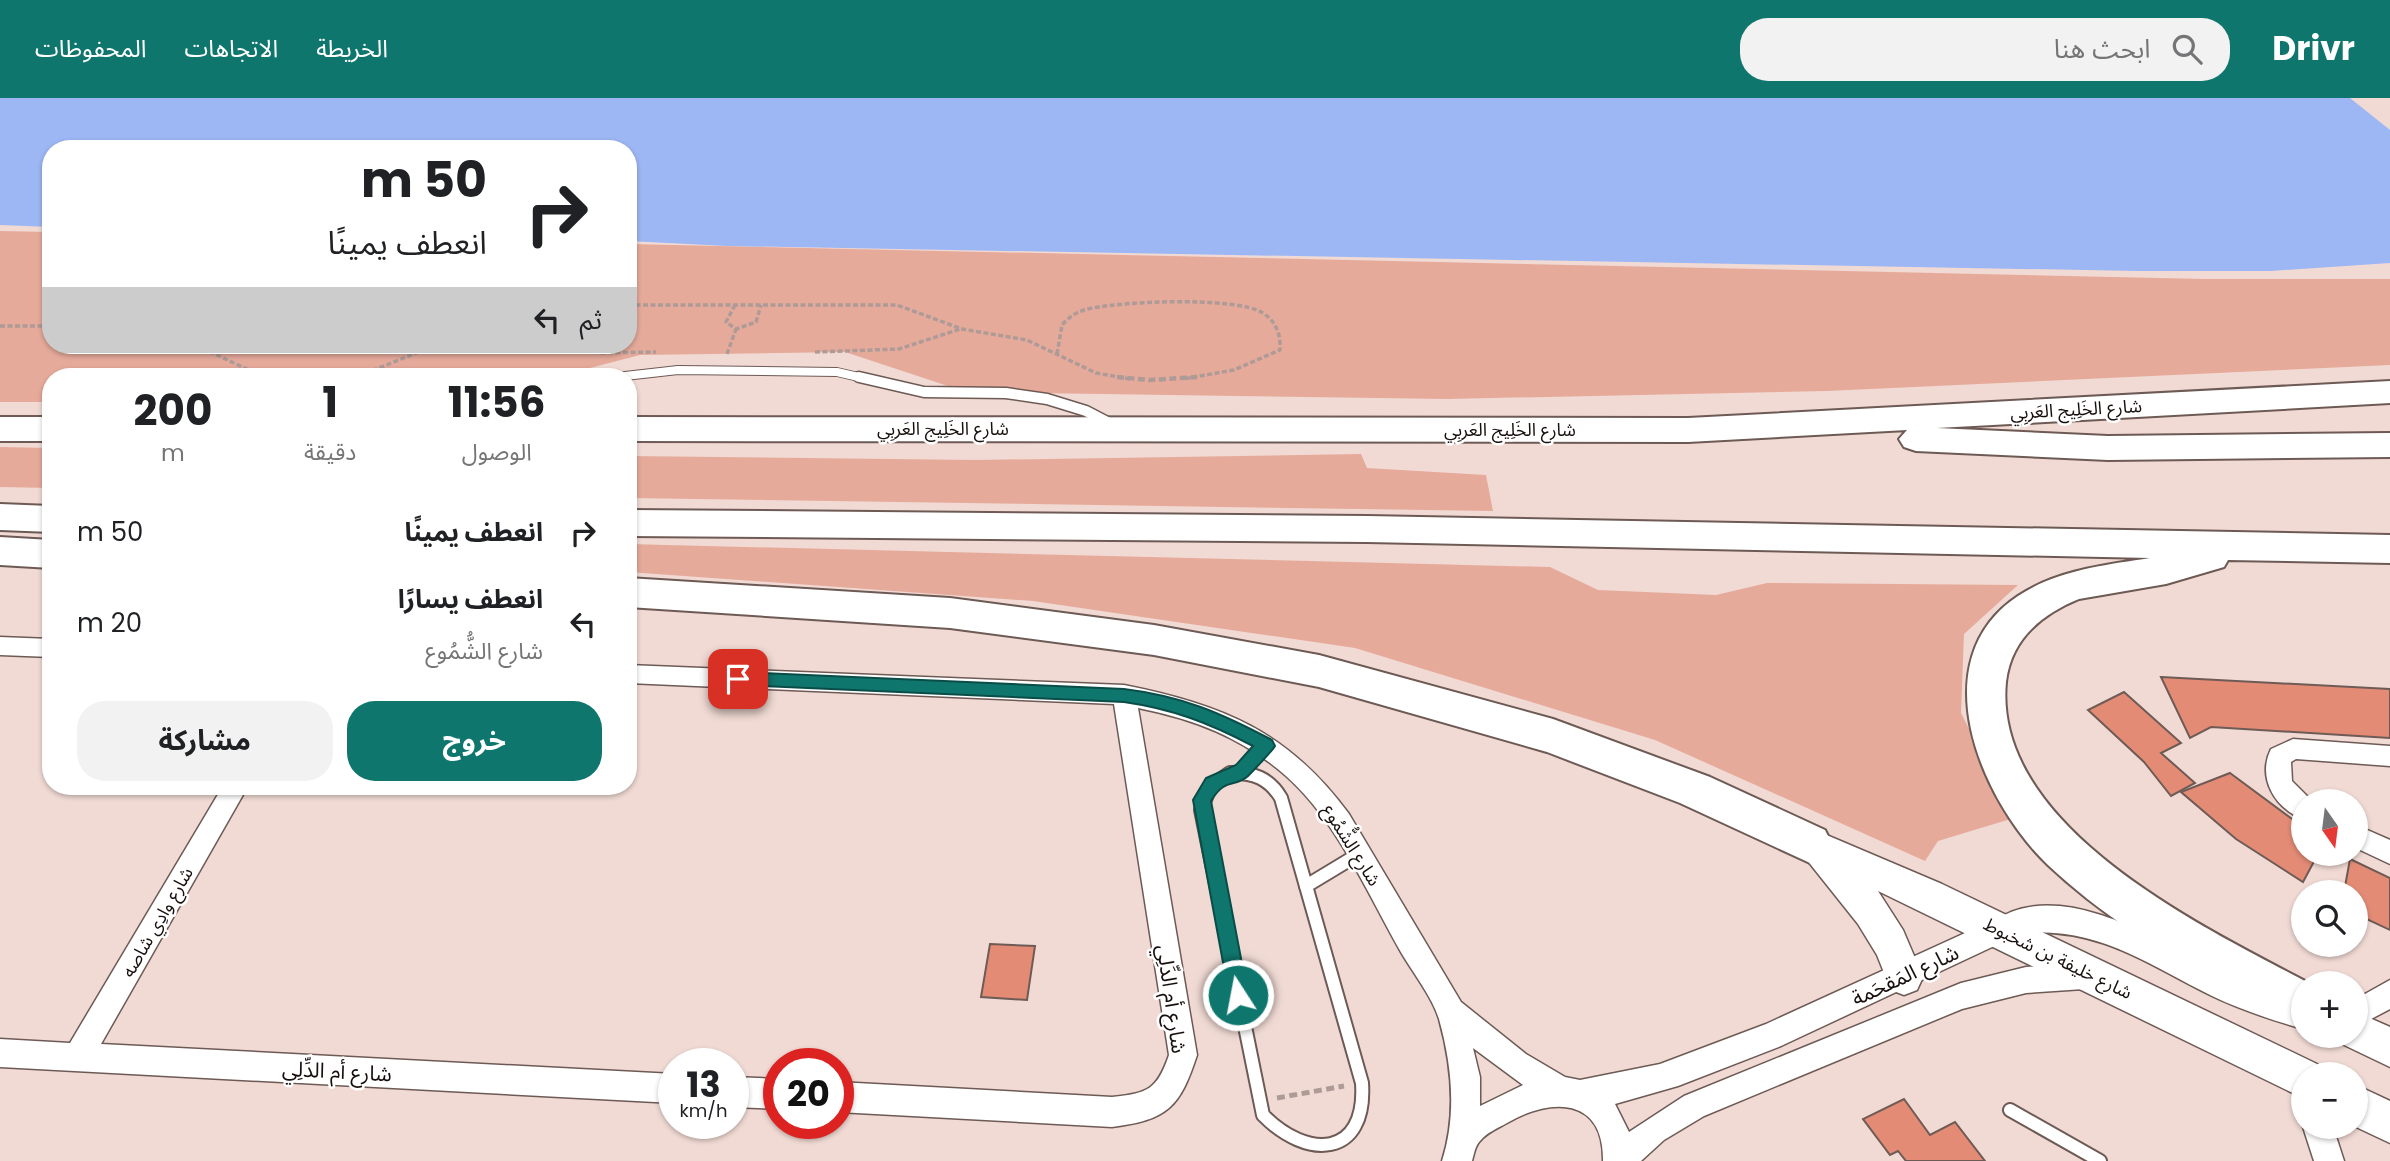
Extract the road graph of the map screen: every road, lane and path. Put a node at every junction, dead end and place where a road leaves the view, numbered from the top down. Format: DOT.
graph roads {
  1 [pos="637,305"];
  2 [pos="736,305"];
  3 [pos="761,305"];
  4 [pos="0,326"];
  5 [pos="42,326"];
  6 [pos="961,328"];
  7 [pos="736,329"];
  8 [pos="637,352"];
  9 [pos="664,352"];
  10 [pos="716,352"];
  11 [pos="728,352"];
  12 [pos="741,352"];
  13 [pos="807,352"];
  14 [pos="215,354"];
  15 [pos="415,354"];
  16 [pos="1057,354"];
  17 [pos="244,368"];
  18 [pos="379,368"];
  19 [pos="721,370"];
  20 [pos="637,375"];
  21 [pos="2390,392"];
  22 [pos="1117,428"];
  23 [pos="0,429"];
  24 [pos="42,429"];
  25 [pos="637,429"];
  26 [pos="1688,430"];
  27 [pos="2390,445"];
  28 [pos="0,517"];
  29 [pos="42,519"];
  30 [pos="637,523"];
  31 [pos="2228,547"];
  32 [pos="2390,549"];
  33 [pos="0,551"];
  34 [pos="42,553"];
  35 [pos="637,593"];
  36 [pos="1,647"];
  37 [pos="42,648"];
  38 [pos="637,674"];
  39 [pos="1124,695"];
  40 [pos="1266,746"];
  41 [pos="2390,756"];
  42 [pos="1241,772"];
  43 [pos="231,795"];
  44 [pos="2291,797"];
  45 [pos="2368,842"];
  46 [pos="1810,844"];
  47 [pos="2390,852"];
  48 [pos="1359,854"];
  49 [pos="1306,886"];
  50 [pos="2001,930"];
  51 [pos="1904,976"];
  52 [pos="2096,976"];
  53 [pos="2390,993"];
  54 [pos="2291,997"];
  55 [pos="2368,1007"];
  56 [pos="2291,1011"];
  57 [pos="1451,1012"];
  58 [pos="2368,1037"];
  59 [pos="2390,1048"];
  60 [pos="0,1053"];
  61 [pos="2264,1057"];
  62 [pos="78,1058"];
  63 [pos="2291,1072"];
  64 [pos="1362,1083"];
  65 [pos="2291,1087"];
  66 [pos="658,1088"];
  67 [pos="1570,1091"];
  68 [pos="854,1098"];
  69 [pos="1260,1101"];
  70 [pos="2010,1110"];
  71 [pos="2368,1111"];
  72 [pos="2390,1123"];
  73 [pos="2322,1139"];
  74 [pos="1457,1152"];
  75 [pos="1618,1161"];
  76 [pos="2100,1161"];
  77 [pos="2329,1161"];
  1 -- 2 [label="path"];
  2 -- 3 [label="path"];
  2 -- 7 [label="path"];
  3 -- 6 [label="path"];
  3 -- 7 [label="path"];
  4 -- 5 [label="path"];
  6 -- 13 [label="path"];
  6 -- 16 [label="path"];
  7 -- 11 [label="path"];
  8 -- 9 [label="path"];
  10 -- 11 [label="path"];
  11 -- 12 [label="path"];
  11 -- 19 [label="path"];
  14 -- 17 [label="path"];
  15 -- 18 [label="path"];
  16 -- 16 [label="path"];
  19 -- 20 [label="lane"];
  19 -- 22 [label="lane"];
  21 -- 26 [label="highway, شارع الخَلِيج العَربِي"];
  22 -- 25 [label="highway, شارع الخَلِيج العَربِي"];
  22 -- 26 [label="highway, شارع الخَلِيج العَربِي"];
  23 -- 24 [label="highway"];
  26 -- 27 [label="highway"];
  28 -- 29 [label="highway"];
  30 -- 31 [label="highway"];
  31 -- 32 [label="highway"];
  31 -- 54 [label="highway"];
  33 -- 34 [label="highway"];
  35 -- 46 [label="highway"];
  36 -- 37 [label="street"];
  38 -- 39 [label="street, شارع الشُّمُوع"];
  39 -- 40 [label="street, شارع الشُّمُوع"];
  39 -- 68 [label="street, شارع أم الدِّلِي"];
  40 -- 42 [label="lane"];
  40 -- 48 [label="street, شارع الشُّمُوع"];
  41 -- 44 [label="street"];
  42 -- 49 [label="lane"];
  42 -- 69 [label="lane"];
  43 -- 62 [label="street, شارع وادِي شاصه"];
  45 -- 47 [label="street"];
  46 -- 50 [label="main road, شارع خليفة بن شخبوط"];
  46 -- 51 [label="main road"];
  48 -- 49 [label="lane"];
  48 -- 57 [label="street, شارع الشُّمُوع"];
  49 -- 64 [label="lane"];
  50 -- 51 [label="street, شارع المَقحَمة"];
  50 -- 52 [label="main road, شارع خليفة بن شخبوط"];
  50 -- 56 [label="street, شارع المَقحَمة"];
  51 -- 67 [label="street, شارع المَقحَمة"];
  52 -- 61 [label="main road, شارع خليفة بن شخبوط"];
  52 -- 75 [label="street, شارع المَقحَمة"];
  53 -- 55 [label="street"];
  57 -- 67 [label="street, شارع الشُّمُوع"];
  57 -- 74 [label="street, شارع الشُّمُوع"];
  58 -- 59 [label="main road"];
  60 -- 62 [label="street, شارع أم الدِّلِي"];
  61 -- 63 [label="main road, شارع خليفة بن شخبوط"];
  61 -- 65 [label="street"];
  62 -- 66 [label="street, شارع أم الدِّلِي"];
  64 -- 69 [label="path"];
  64 -- 69 [label="lane"];
  67 -- 74 [label="street, شارع المَقحَمة"];
  67 -- 75 [label="street, شارع الشُّمُوع"];
  70 -- 76 [label="lane"];
  71 -- 72 [label="main road"];
  73 -- 77 [label="street"];
}
